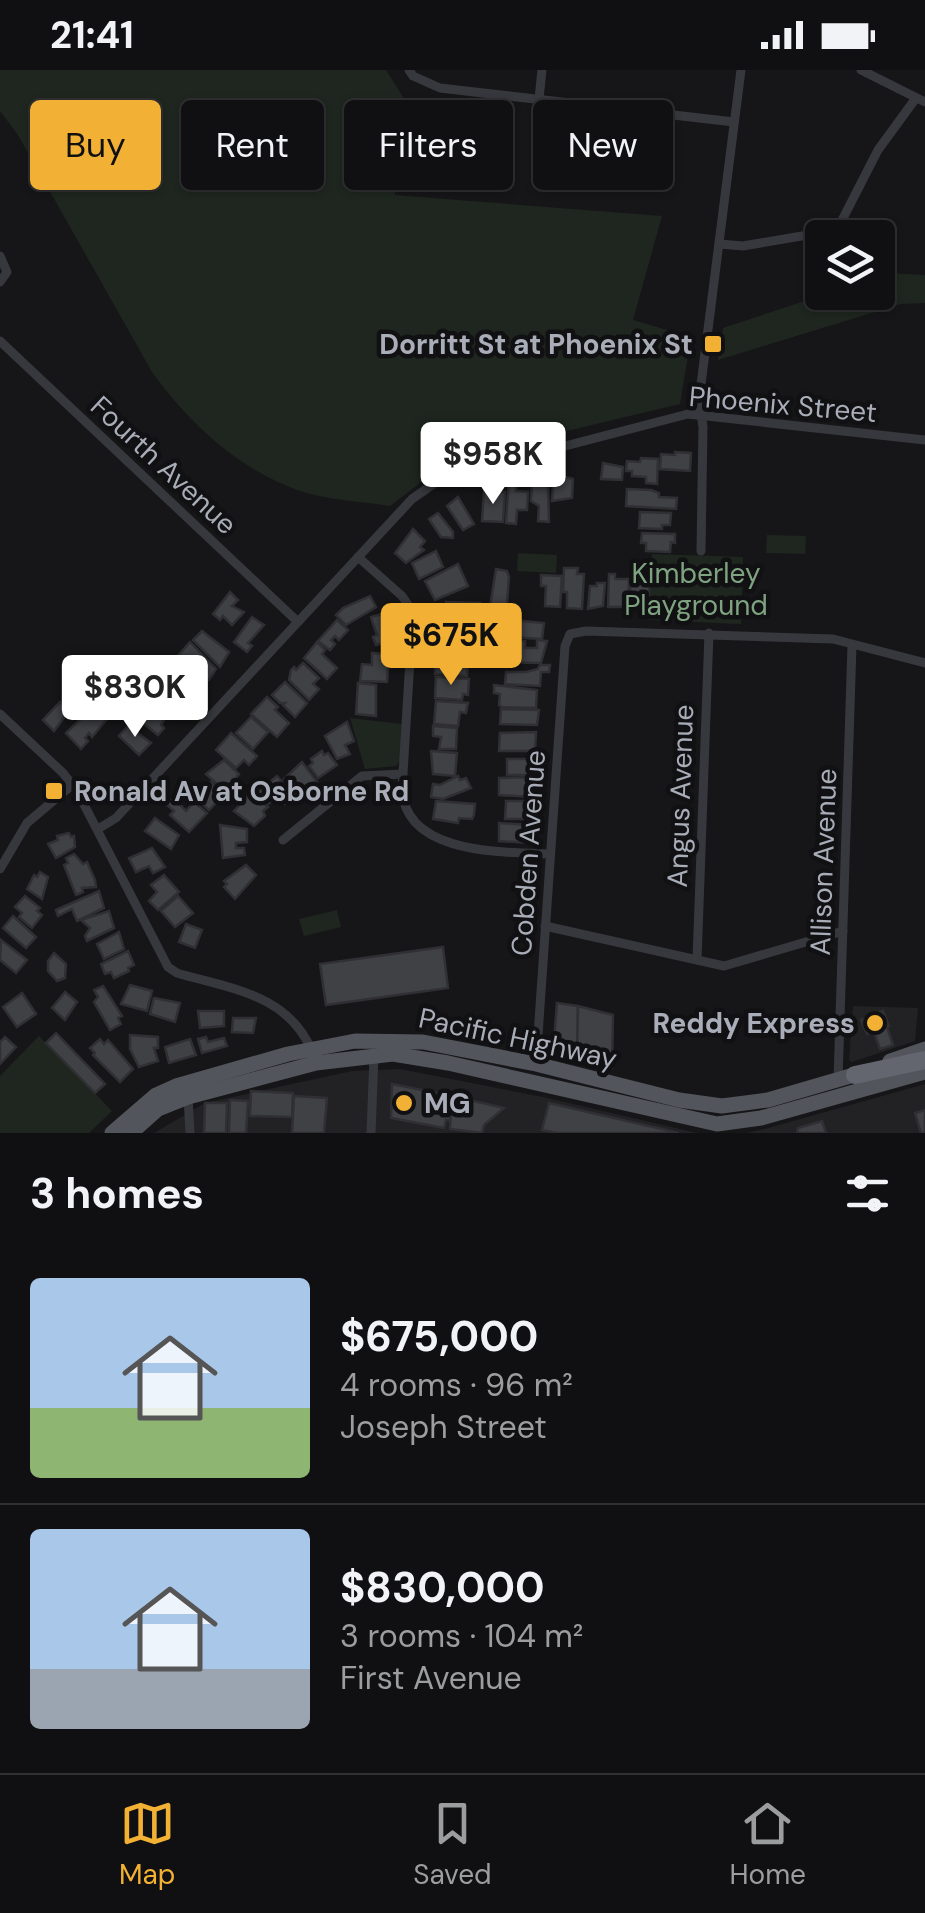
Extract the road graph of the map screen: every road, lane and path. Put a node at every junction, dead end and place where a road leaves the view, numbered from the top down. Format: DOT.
graph roads {
  1 [pos="409,70"];
  2 [pos="542,70"];
  3 [pos="741,70"];
  4 [pos="862,70"];
  5 [pos="538,100"];
  6 [pos="921,100"];
  7 [pos="673,115"];
  8 [pos="734,122"];
  9 [pos="720,244"];
  10 [pos="2,258"];
  11 [pos="0,282"];
  12 [pos="0,341"];
  13 [pos="701,415"];
  14 [pos="925,440"];
  15 [pos="701,551"];
  16 [pos="358,557"];
  17 [pos="298,622"];
  18 [pos="709,633"];
  19 [pos="852,645"];
  20 [pos="925,663"];
  21 [pos="0,714"];
  22 [pos="404,774"];
  23 [pos="72,784"];
  24 [pos="98,830"];
  25 [pos="282,840"];
  26 [pos="550,854"];
  27 [pos="0,870"];
  28 [pos="546,926"];
  29 [pos="843,931"];
  30 [pos="697,960"];
  31 [pos="374,1048"];
  32 [pos="925,1049"];
  33 [pos="314,1056"];
  34 [pos="925,1060"];
  35 [pos="536,1064"];
  36 [pos="925,1072"];
  37 [pos="847,1078"];
  38 [pos="188,1097"];
  39 [pos="112,1133"];
  40 [pos="132,1133"];
  41 [pos="190,1133"];
  42 [pos="371,1133"];
  1 -- 5 [label="street"];
  2 -- 5 [label="street"];
  3 -- 8 [label="street"];
  4 -- 6 [label="street"];
  6 -- 9 [label="street"];
  7 -- 8 [label="street"];
  8 -- 9 [label="street"];
  9 -- 13 [label="street"];
  10 -- 11 [label="street"];
  12 -- 17 [label="street, Fourth Avenue"];
  13 -- 14 [label="street, Phoenix Street"];
  13 -- 15 [label="street"];
  13 -- 16 [label="street, Phoenix Street"];
  16 -- 17 [label="street, Phoenix Street"];
  16 -- 22 [label="street"];
  17 -- 24 [label="street, Phoenix Street"];
  18 -- 19 [label="street"];
  18 -- 26 [label="street, Cobden Avenue"];
  18 -- 30 [label="street, Angus Avenue"];
  19 -- 20 [label="street"];
  19 -- 29 [label="street, Allison Avenue"];
  21 -- 23 [label="street"];
  22 -- 25 [label="street"];
  22 -- 26 [label="street"];
  23 -- 24 [label="street"];
  23 -- 27 [label="street"];
  24 -- 33 [label="street"];
  26 -- 28 [label="street, Cobden Avenue"];
  28 -- 30 [label="street"];
  28 -- 35 [label="street, Cobden Avenue"];
  29 -- 30 [label="street"];
  29 -- 37 [label="street, Allison Avenue"];
  31 -- 33 [label="main road, Pacific Highway"];
  31 -- 35 [label="main road, Pacific Highway"];
  31 -- 36 [label="main road, Pacific Highway"];
  31 -- 42 [label="street"];
  32 -- 37 [label="main road, Pacific Highway"];
  33 -- 38 [label="main road, Pacific Highway"];
  33 -- 39 [label="main road, Pacific Highway"];
  34 -- 37 [label="highway"];
  35 -- 37 [label="main road, Pacific Highway"];
  38 -- 40 [label="main road, Pacific Highway"];
  38 -- 41 [label="street"];
}
